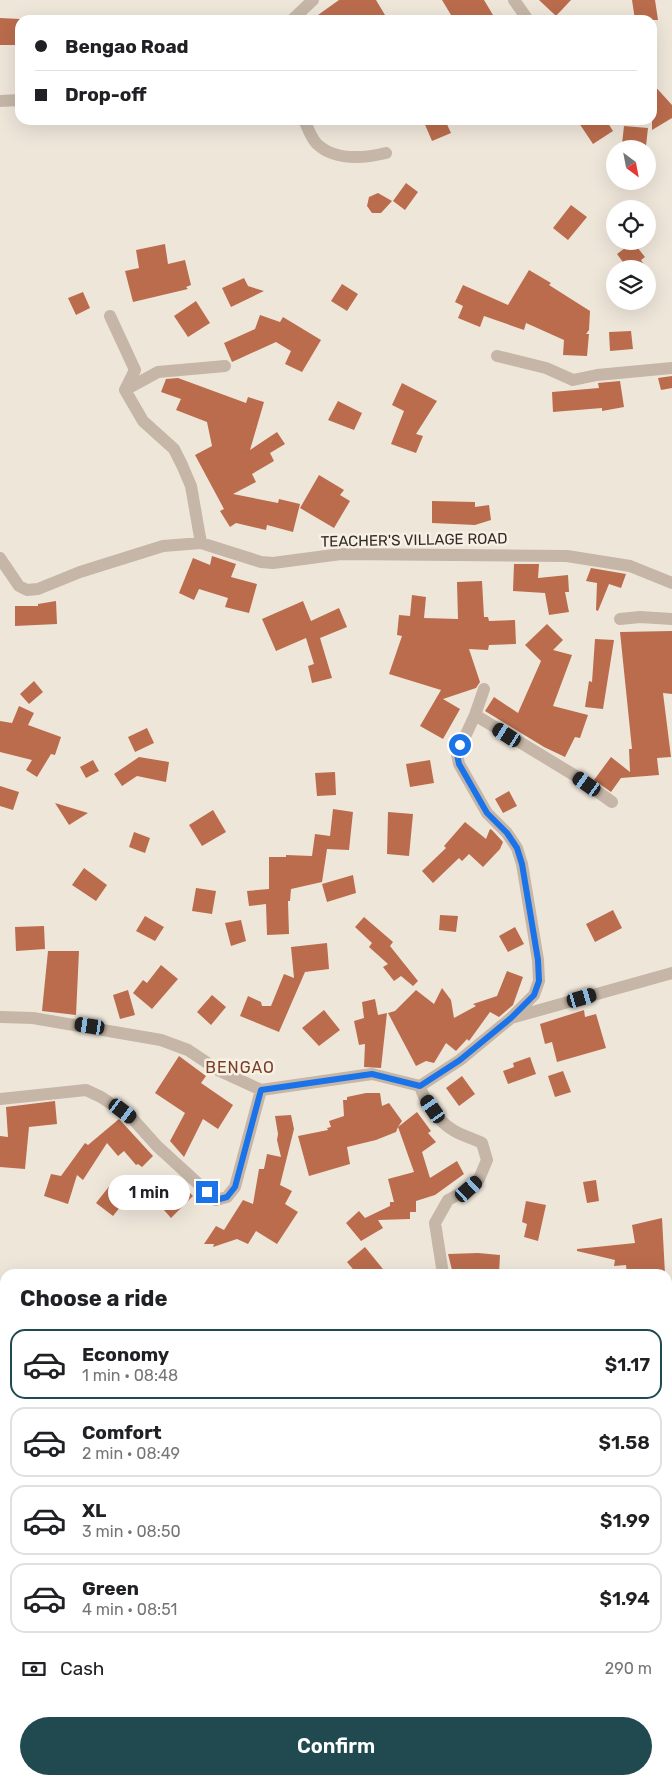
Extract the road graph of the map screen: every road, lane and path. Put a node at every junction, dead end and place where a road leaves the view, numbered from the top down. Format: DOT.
graph roads {
  1 [pos="313,0"];
  2 [pos="514,0"];
  3 [pos="297,15"];
  4 [pos="524,15"];
  5 [pos="15,100"];
  6 [pos="0,101"];
  7 [pos="306,125"];
  8 [pos="386,153"];
  9 [pos="110,316"];
  10 [pos="497,356"];
  11 [pos="225,366"];
  12 [pos="672,368"];
  13 [pos="125,390"];
  14 [pos="200,544"];
  15 [pos="0,558"];
  16 [pos="672,584"];
  17 [pos="620,619"];
  18 [pos="672,619"];
  19 [pos="484,689"];
  20 [pos="475,715"];
  21 [pos="612,802"];
  22 [pos="672,973"];
  23 [pos="0,1017"];
  24 [pos="511,1018"];
  25 [pos="420,1086"];
  26 [pos="261,1090"];
  27 [pos="0,1099"];
  28 [pos="442,1269"];
  1 -- 3 [label="street"];
  2 -- 4 [label="street"];
  5 -- 6 [label="street"];
  7 -- 8 [label="street"];
  9 -- 13 [label="street"];
  10 -- 12 [label="street"];
  11 -- 13 [label="street"];
  13 -- 14 [label="street"];
  14 -- 15 [label="street, TEACHER'S VILLAGE ROAD"];
  14 -- 16 [label="street, TEACHER'S VILLAGE ROAD"];
  17 -- 18 [label="street"];
  19 -- 20 [label="street"];
  20 -- 21 [label="street"];
  20 -- 24 [label="street"];
  22 -- 24 [label="street"];
  23 -- 26 [label="street"];
  24 -- 25 [label="street"];
  25 -- 26 [label="street"];
  25 -- 28 [label="street"];
  26 -- 27 [label="street"];
}
